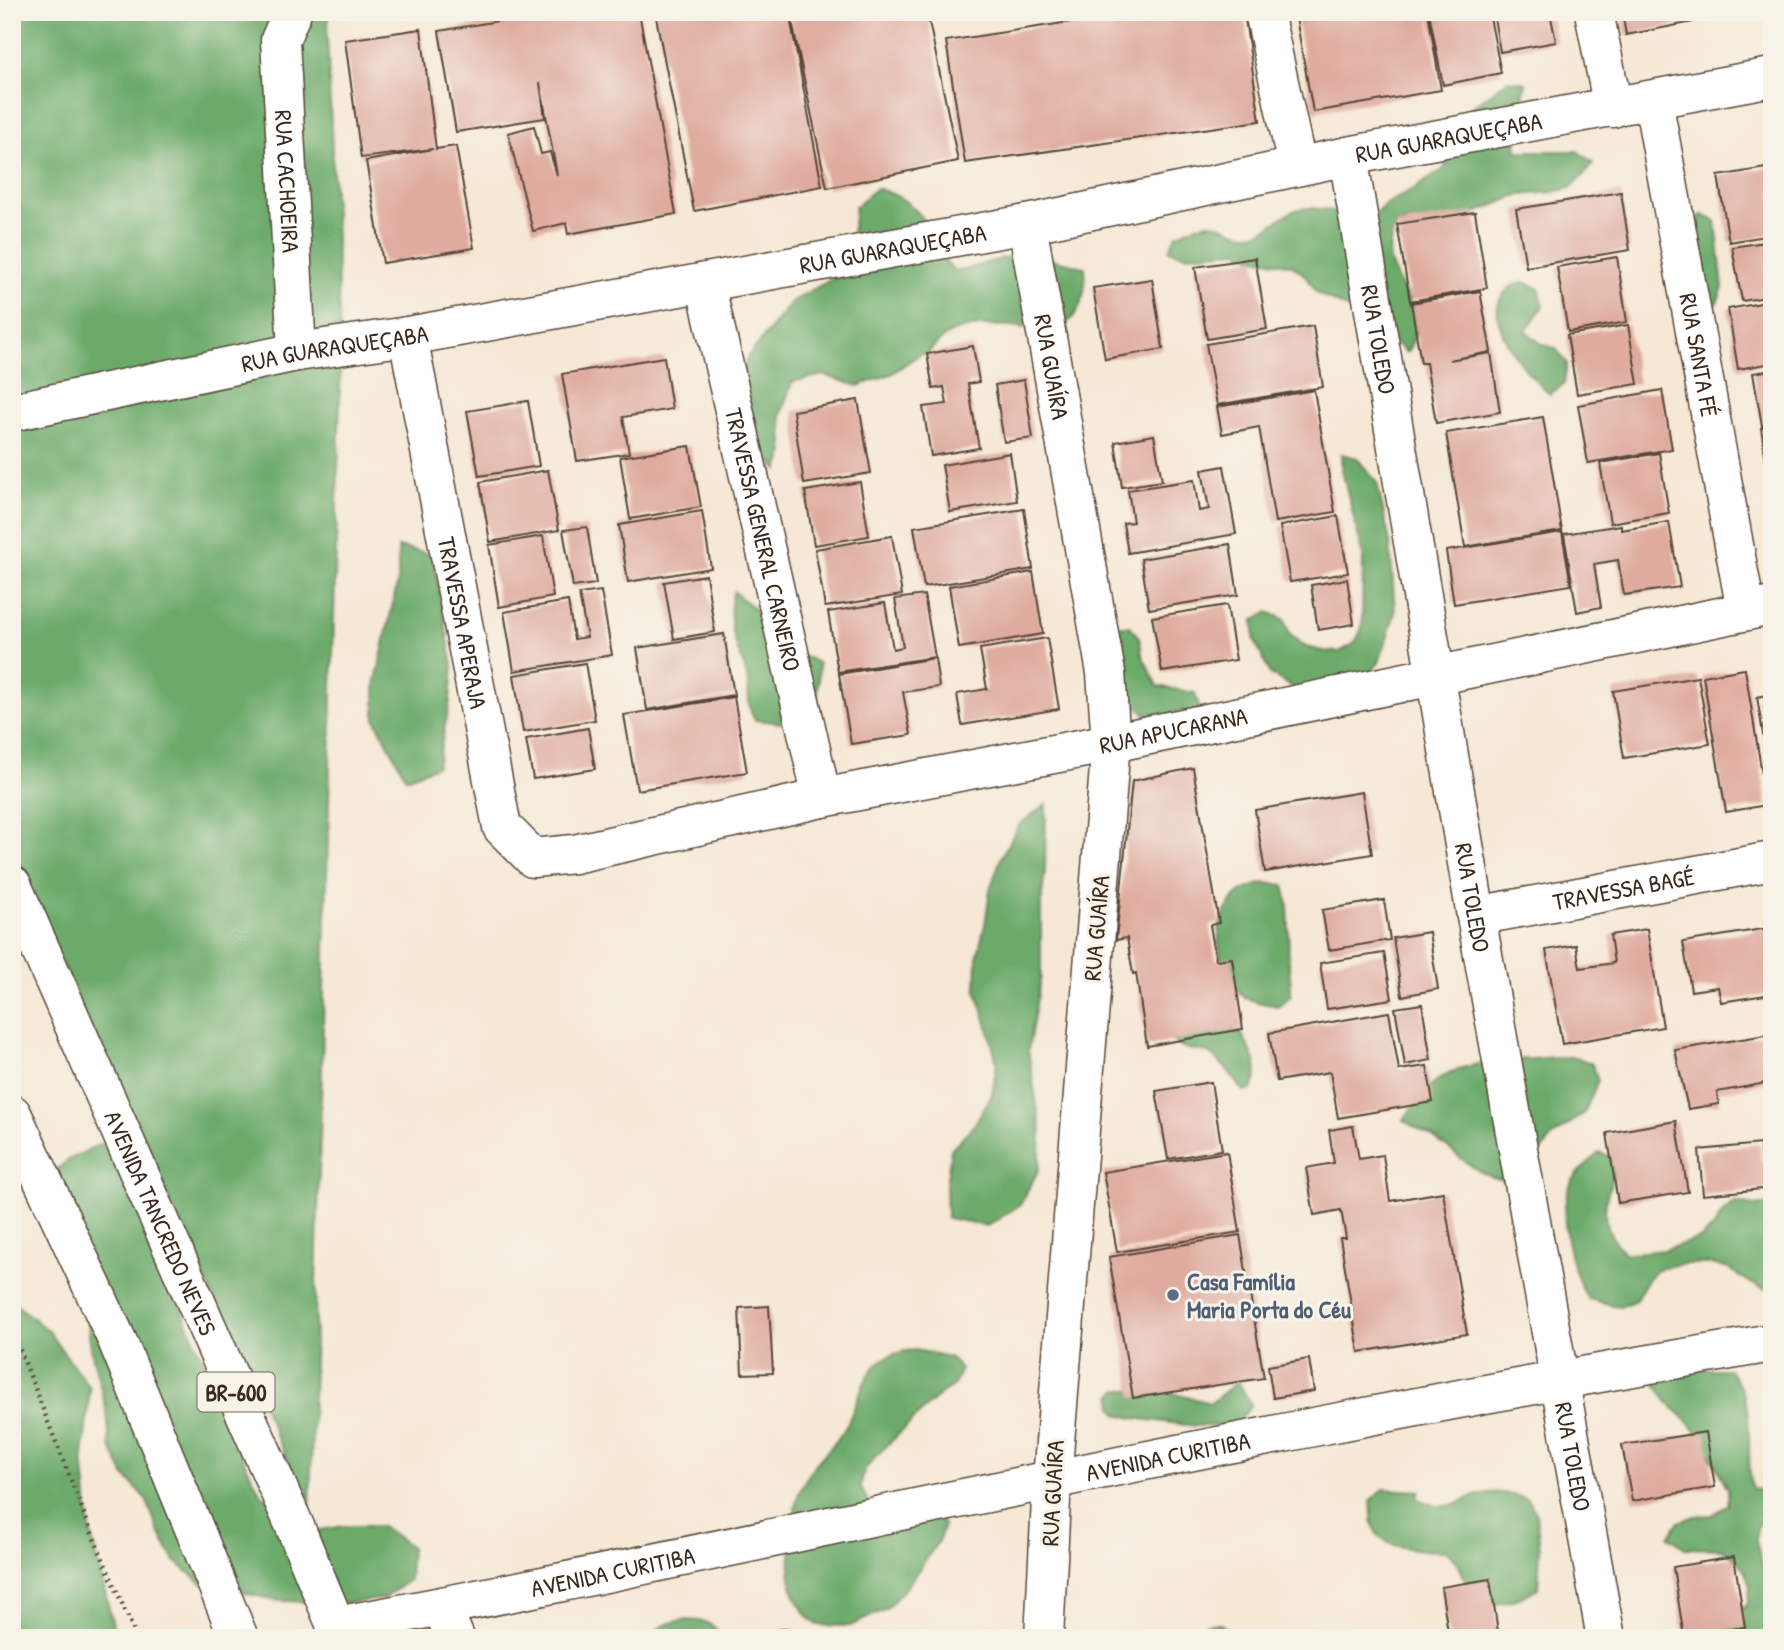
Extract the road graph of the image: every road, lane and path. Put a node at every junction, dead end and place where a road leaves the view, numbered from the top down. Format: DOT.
graph roads {
  1 [pos="292,12"];
  2 [pos="1264,12"];
  3 [pos="1594,12"];
  4 [pos="1772,77"];
  5 [pos="1653,100"];
  6 [pos="1613,108"];
  7 [pos="1348,156"];
  8 [pos="1297,166"];
  9 [pos="1027,224"];
  10 [pos="705,282"];
  11 [pos="408,336"];
  12 [pos="298,352"];
  13 [pos="12,412"];
  14 [pos="1759,608"];
  15 [pos="1435,675"];
  16 [pos="1111,743"];
  17 [pos="822,798"];
  18 [pos="574,853"];
  19 [pos="1772,861"];
  20 [pos="12,885"];
  21 [pos="1476,916"];
  22 [pos="12,1114"];
  23 [pos="12,1331"];
  24 [pos="1772,1343"];
  25 [pos="1560,1378"];
  26 [pos="1052,1480"];
  27 [pos="448,1622"];
  28 [pos="339,1632"];
  29 [pos="137,1638"];
  30 [pos="239,1638"];
  31 [pos="1044,1638"];
  32 [pos="1606,1638"];
  1 -- 12 [label="street, RUA CACHOEIRA"];
  2 -- 8 [label="street"];
  3 -- 6 [label="street"];
  4 -- 5 [label="street, RUA GUARAQUEÇABA"];
  5 -- 6 [label="street, RUA GUARAQUEÇABA"];
  5 -- 14 [label="street, RUA SANTA FÉ"];
  6 -- 7 [label="street, RUA GUARAQUEÇABA"];
  7 -- 8 [label="street, RUA GUARAQUEÇABA"];
  7 -- 15 [label="street, RUA TOLEDO"];
  8 -- 9 [label="street, RUA GUARAQUEÇABA"];
  9 -- 10 [label="street, RUA GUARAQUEÇABA"];
  9 -- 16 [label="street, RUA GUAÍRA"];
  10 -- 11 [label="street, RUA GUARAQUEÇABA"];
  10 -- 17 [label="street, TRAVESSA GENERAL CARNEIRO"];
  11 -- 12 [label="street, RUA GUARAQUEÇABA"];
  11 -- 18 [label="street, TRAVESSA APERAJA"];
  12 -- 13 [label="street, RUA GUARAQUEÇABA"];
  14 -- 15 [label="street, RUA APUCARANA"];
  15 -- 16 [label="street, RUA APUCARANA"];
  15 -- 21 [label="street, RUA TOLEDO"];
  16 -- 17 [label="street, RUA APUCARANA"];
  16 -- 26 [label="street, RUA GUAÍRA"];
  17 -- 18 [label="street, RUA APUCARANA"];
  19 -- 21 [label="street, TRAVESSA BAGÉ"];
  20 -- 28 [label="street, AVENIDA TANCREDO NEVES / BR-600"];
  21 -- 25 [label="street, RUA TOLEDO"];
  22 -- 30 [label="street"];
  23 -- 29 [label="path"];
  24 -- 25 [label="street, AVENIDA CURITIBA"];
  25 -- 26 [label="street, AVENIDA CURITIBA"];
  25 -- 32 [label="street, RUA TOLEDO"];
  26 -- 27 [label="street, AVENIDA CURITIBA"];
  26 -- 31 [label="street, RUA GUAÍRA"];
  27 -- 28 [label="street, AVENIDA CURITIBA"];
}
